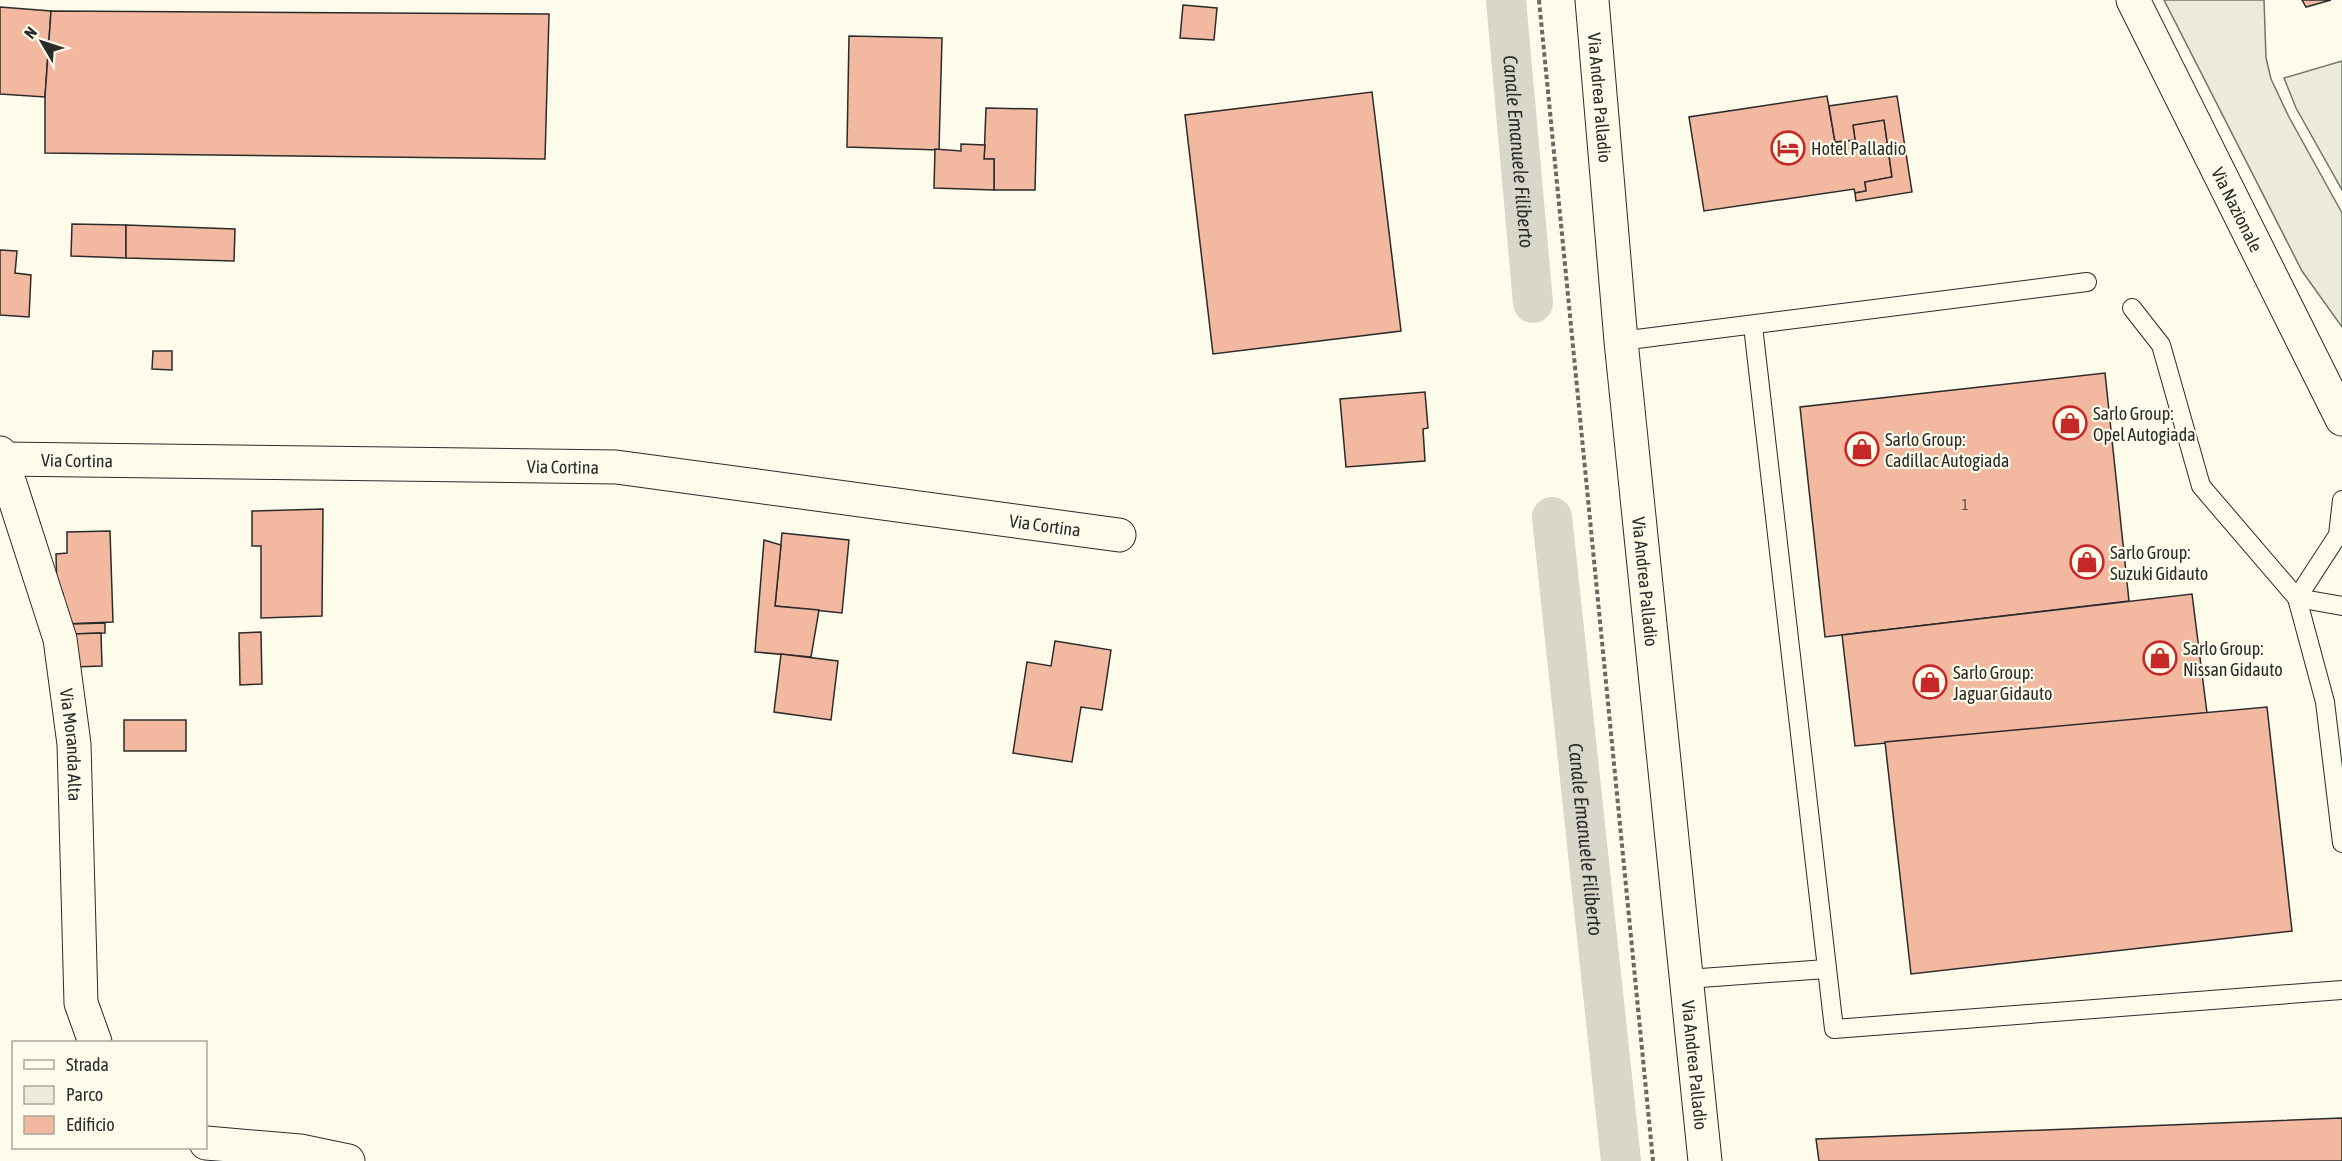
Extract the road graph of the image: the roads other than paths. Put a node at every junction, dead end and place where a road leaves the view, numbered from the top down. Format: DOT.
graph roads {
  1 [pos="1592,0"];
  2 [pos="2133,0"];
  3 [pos="2087,282"];
  4 [pos="2132,308"];
  5 [pos="1753,326"];
  6 [pos="1621,341"];
  7 [pos="2342,419"];
  8 [pos="1,456"];
  9 [pos="2342,500"];
  10 [pos="1119,535"];
  11 [pos="2297,598"];
  12 [pos="2342,606"];
  13 [pos="2342,843"];
  14 [pos="1826,969"];
  15 [pos="1687,979"];
  16 [pos="2342,990"];
  17 [pos="95,1041"];
  18 [pos="207,1143"];
  19 [pos="348,1161"];
  20 [pos="1705,1161"];
  1 -- 6 [label="street, Via Andrea Palladio"];
  2 -- 7 [label="street, Via Nazionale"];
  3 -- 5 [label="lane"];
  4 -- 11 [label="lane"];
  5 -- 6 [label="lane"];
  5 -- 14 [label="lane"];
  6 -- 15 [label="street, Via Andrea Palladio"];
  8 -- 10 [label="street, Via Cortina"];
  8 -- 17 [label="street, Via Moranda Alta"];
  9 -- 11 [label="lane"];
  11 -- 12 [label="lane"];
  11 -- 13 [label="lane"];
  14 -- 15 [label="lane"];
  14 -- 16 [label="lane"];
  15 -- 20 [label="street, Via Andrea Palladio"];
  18 -- 19 [label="street"];
}
